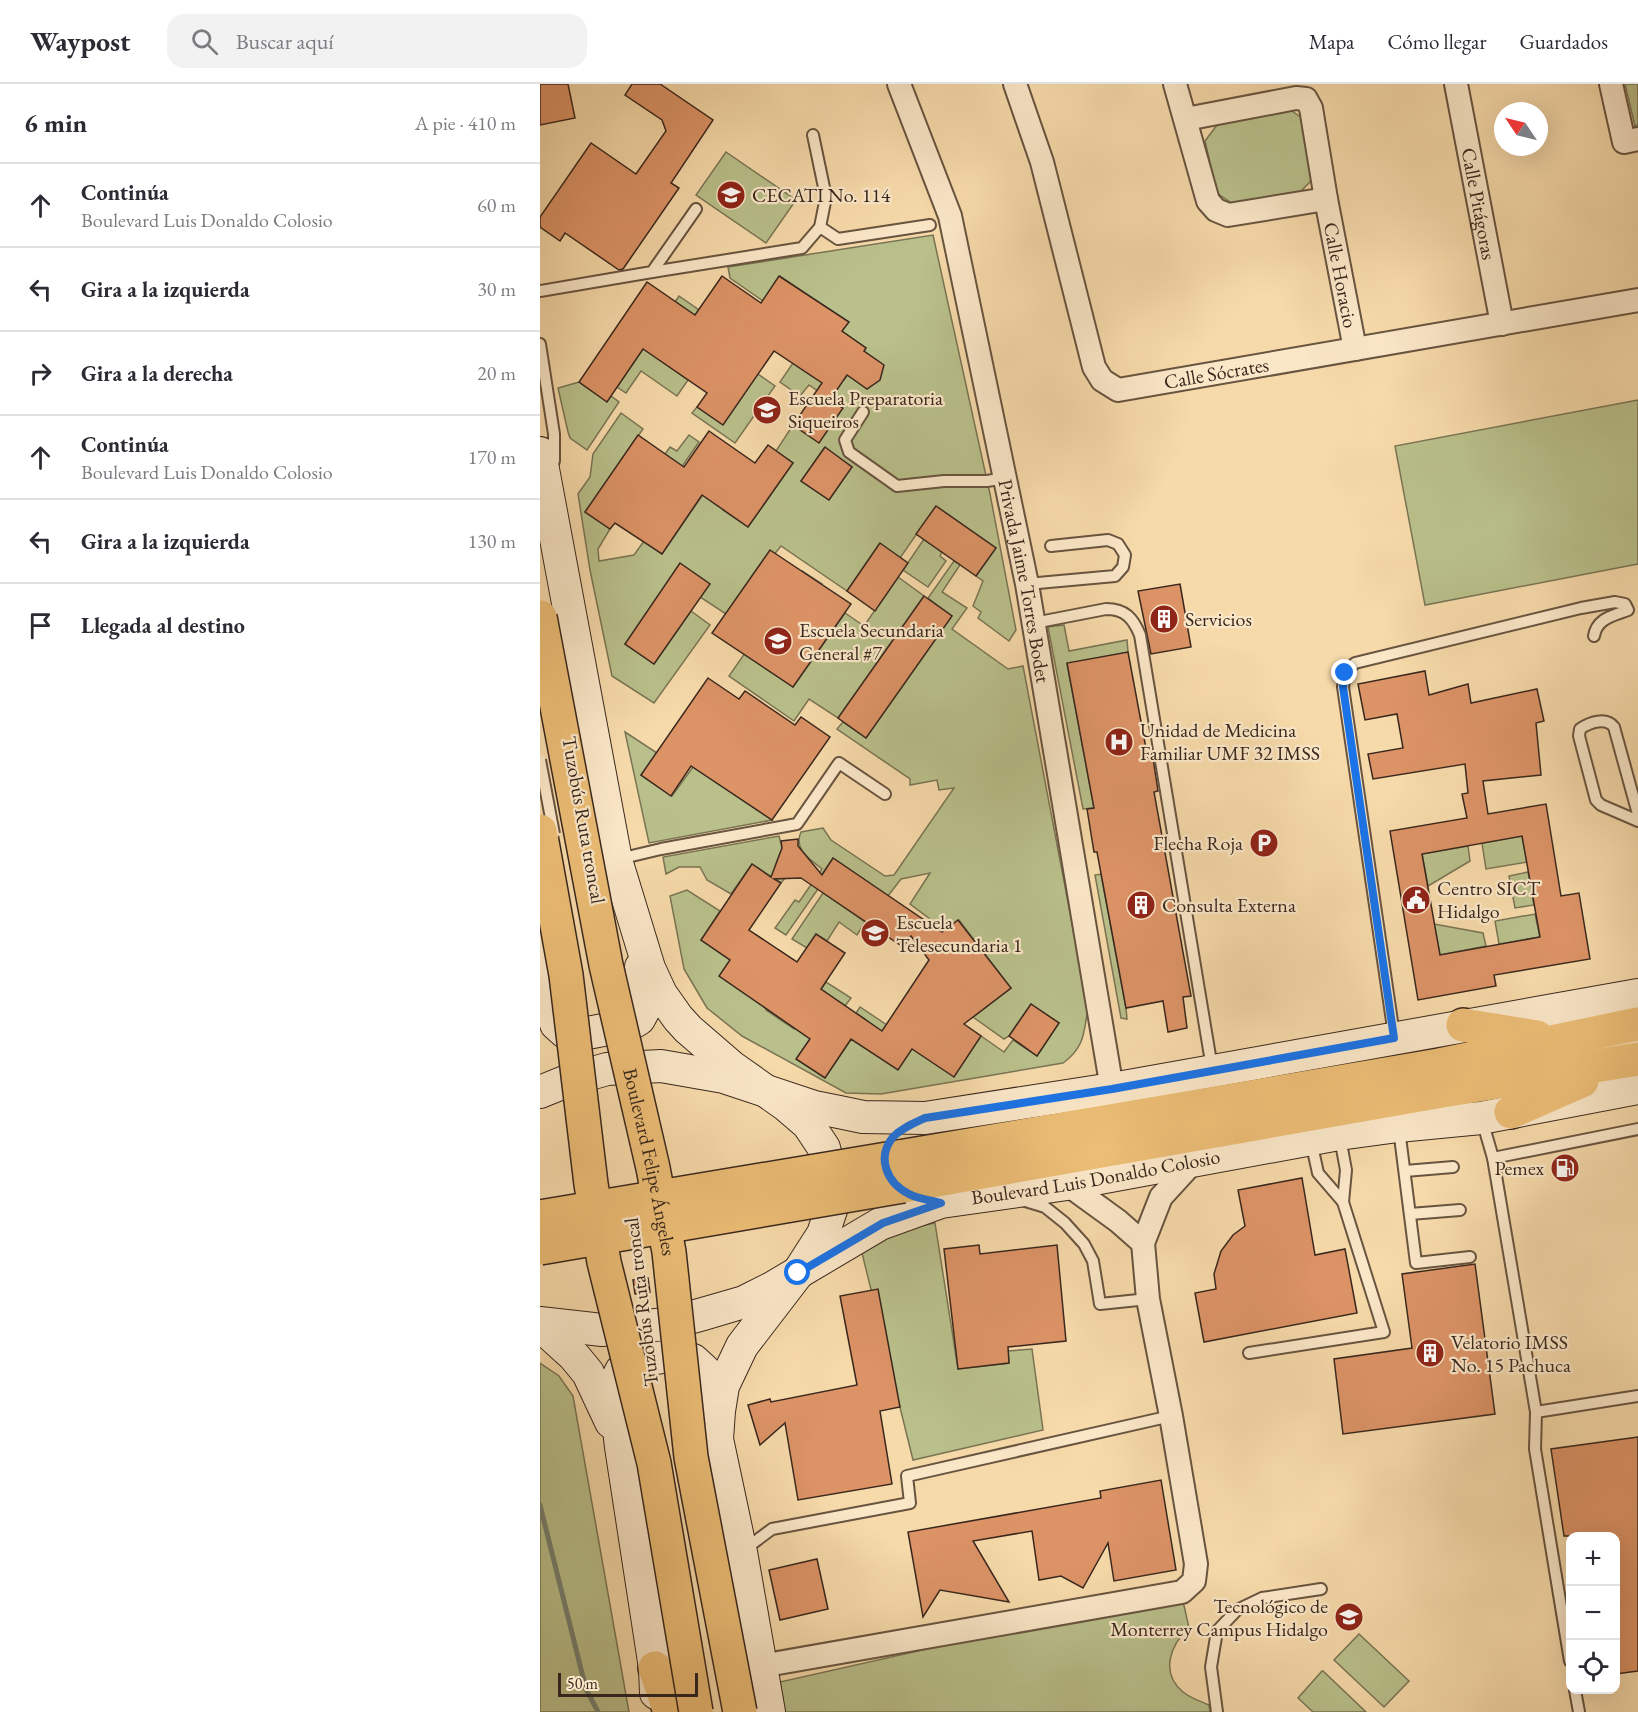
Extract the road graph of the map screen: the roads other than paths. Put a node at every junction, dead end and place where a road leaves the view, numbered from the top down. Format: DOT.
graph roads {
  1 [pos="899,84"];
  2 [pos="1015,84"];
  3 [pos="1175,84"];
  4 [pos="1456,84"];
  5 [pos="1611,84"];
  6 [pos="1186,119"];
  7 [pos="813,135"];
  8 [pos="1638,139"];
  9 [pos="1326,199"];
  10 [pos="696,209"];
  11 [pos="930,225"];
  12 [pos="820,227"];
  13 [pos="652,272"];
  14 [pos="540,291"];
  15 [pos="1638,300"];
  16 [pos="1502,324"];
  17 [pos="540,344"];
  18 [pos="1355,349"];
  19 [pos="863,412"];
  20 [pos="540,453"];
  21 [pos="1005,478"];
  22 [pos="548,491"];
  23 [pos="1051,546"];
  24 [pos="1027,584"];
  25 [pos="540,617"];
  26 [pos="1034,623"];
  27 [pos="1594,636"];
  28 [pos="540,677"];
  29 [pos="544,700"];
  30 [pos="540,760"];
  31 [pos="885,794"];
  32 [pos="1638,814"];
  33 [pos="1638,821"];
  34 [pos="548,837"];
  35 [pos="616,860"];
  36 [pos="540,931"];
  37 [pos="637,934"];
  38 [pos="549,977"];
  39 [pos="1638,995"];
  40 [pos="604,1015"];
  41 [pos="584,1018"];
  42 [pos="540,1022"];
  43 [pos="1463,1026"];
  44 [pos="610,1038"];
  45 [pos="1394,1038"];
  46 [pos="1559,1040"];
  47 [pos="587,1041"];
  48 [pos="1633,1050"];
  49 [pos="1479,1057"];
  50 [pos="615,1061"];
  51 [pos="590,1064"];
  52 [pos="1212,1071"];
  53 [pos="1441,1078"];
  54 [pos="621,1084"];
  55 [pos="592,1087"];
  56 [pos="760,1088"];
  57 [pos="1112,1089"];
  58 [pos="540,1092"];
  59 [pos="1496,1115"];
  60 [pos="925,1118"];
  61 [pos="1398,1126"];
  62 [pos="1638,1129"];
  63 [pos="1325,1137"];
  64 [pos="638,1153"];
  65 [pos="1493,1158"];
  66 [pos="1194,1161"];
  67 [pos="1453,1167"];
  68 [pos="1405,1171"];
  69 [pos="1066,1184"];
  70 [pos="605,1191"];
  71 [pos="1001,1194"];
  72 [pos="1343,1202"];
  73 [pos="941,1203"];
  74 [pos="1460,1210"];
  75 [pos="1410,1214"];
  76 [pos="540,1217"];
  77 [pos="654,1242"];
  78 [pos="1143,1243"];
  79 [pos="540,1248"];
  80 [pos="615,1248"];
  81 [pos="1470,1257"];
  82 [pos="798,1273"];
  83 [pos="1148,1299"];
  84 [pos="661,1310"];
  85 [pos="632,1317"];
  86 [pos="540,1324"];
  87 [pos="638,1341"];
  88 [pos="640,1352"];
  89 [pos="1249,1353"];
  90 [pos="668,1367"];
  91 [pos="646,1376"];
  92 [pos="1638,1396"];
  93 [pos="1536,1412"];
  94 [pos="1172,1416"];
  95 [pos="717,1439"];
  96 [pos="621,1447"];
  97 [pos="741,1552"];
  98 [pos="703,1579"];
  99 [pos="1321,1589"];
  100 [pos="1567,1640"];
  101 [pos="761,1666"];
  102 [pos="655,1668"];
  103 [pos="1576,1694"];
  104 [pos="657,1712"];
  105 [pos="670,1712"];
  106 [pos="696,1712"];
  107 [pos="729,1712"];
  108 [pos="740,1712"];
  109 [pos="769,1712"];
  110 [pos="1217,1712"];
  111 [pos="1579,1712"];
  1 -- 21 [label="street, Privada Jaime Torres Bodet"];
  2 -- 18 [label="street, Calle Sócrates"];
  3 -- 6 [label="street, Calle Horacio"];
  4 -- 16 [label="street, Calle Pitágoras"];
  5 -- 8 [label="street"];
  6 -- 9 [label="street, Calle Horacio"];
  6 -- 9 [label="street, Calle Horacio"];
  7 -- 12 [label="lane"];
  9 -- 18 [label="street, Calle Horacio"];
  10 -- 13 [label="lane"];
  11 -- 12 [label="lane"];
  12 -- 13 [label="lane"];
  13 -- 14 [label="lane"];
  15 -- 16 [label="street, Calle Sócrates"];
  16 -- 18 [label="street, Calle Sócrates"];
  17 -- 22 [label="lane"];
  19 -- 21 [label="lane"];
  20 -- 22 [label="main road"];
  21 -- 24 [label="street, Privada Jaime Torres Bodet"];
  22 -- 35 [label="main road"];
  23 -- 24 [label="lane"];
  24 -- 26 [label="street, Privada Jaime Torres Bodet"];
  25 -- 108 [label="main road, Boulevard Felipe Ángeles, bridge"];
  26 -- 52 [label="lane"];
  26 -- 57 [label="street, Privada Jaime Torres Bodet"];
  27 -- 45 [label="lane"];
  28 -- 29 [label="lane"];
  30 -- 34 [label="lane, Tuzobús Ruta troncal, bridge"];
  31 -- 35 [label="lane"];
  32 -- 33 [label="lane"];
  34 -- 106 [label="main road, bridge"];
  35 -- 37 [label="main road"];
  36 -- 38 [label="main road"];
  37 -- 38 [label="main road"];
  37 -- 56 [label="main road"];
  38 -- 42 [label="main road"];
  39 -- 43 [label="main road"];
  40 -- 44 [label="lane"];
  41 -- 47 [label="lane"];
  43 -- 45 [label="main road"];
  43 -- 46 [label="main road"];
  45 -- 52 [label="main road"];
  46 -- 48 [label="main road, Boulevard Luis Donaldo Colosio"];
  46 -- 49 [label="main road, Boulevard Luis Donaldo Colosio"];
  48 -- 49 [label="street"];
  48 -- 53 [label="main road, Boulevard Luis Donaldo Colosio"];
  48 -- 59 [label="main road"];
  49 -- 53 [label="main road, Boulevard Luis Donaldo Colosio"];
  50 -- 54 [label="lane"];
  51 -- 55 [label="lane"];
  52 -- 57 [label="main road"];
  53 -- 76 [label="main road, Boulevard Luis Donaldo Colosio, bridge"];
  53 -- 79 [label="main road, Boulevard Luis Donaldo Colosio, bridge"];
  56 -- 58 [label="main road"];
  56 -- 60 [label="main road"];
  56 -- 82 [label="main road"];
  57 -- 60 [label="main road"];
  59 -- 61 [label="main road, Boulevard Luis Donaldo Colosio"];
  59 -- 65 [label="lane"];
  60 -- 73 [label="main road"];
  61 -- 63 [label="main road, Boulevard Luis Donaldo Colosio"];
  61 -- 68 [label="lane"];
  62 -- 65 [label="lane"];
  63 -- 66 [label="main road, Boulevard Luis Donaldo Colosio"];
  63 -- 72 [label="lane"];
  63 -- 72 [label="lane"];
  64 -- 77 [label="lane, Tuzobús Ruta troncal"];
  65 -- 93 [label="lane"];
  66 -- 69 [label="main road, Boulevard Luis Donaldo Colosio"];
  66 -- 78 [label="street"];
  67 -- 68 [label="lane"];
  68 -- 75 [label="lane"];
  69 -- 71 [label="main road, Boulevard Luis Donaldo Colosio"];
  69 -- 78 [label="street"];
  70 -- 80 [label="lane, Tuzobús Ruta troncal"];
  71 -- 73 [label="main road, Boulevard Luis Donaldo Colosio"];
  71 -- 83 [label="lane"];
  72 -- 89 [label="lane"];
  73 -- 82 [label="main road, Boulevard Luis Donaldo Colosio"];
  74 -- 75 [label="lane"];
  75 -- 81 [label="lane"];
  78 -- 83 [label="street"];
  82 -- 86 [label="main road, Boulevard Luis Donaldo Colosio"];
  82 -- 95 [label="main road"];
  83 -- 94 [label="street"];
  84 -- 90 [label="lane, Tuzobús Ruta troncal"];
  85 -- 87 [label="lane, Tuzobús Ruta troncal"];
  86 -- 96 [label="main road"];
  88 -- 91 [label="lane, Tuzobús Ruta troncal"];
  92 -- 93 [label="lane"];
  93 -- 100 [label="lane"];
  94 -- 97 [label="lane"];
  94 -- 101 [label="street"];
  95 -- 96 [label="main road"];
  95 -- 97 [label="main road"];
  96 -- 102 [label="main road"];
  97 -- 101 [label="main road"];
  98 -- 107 [label="lane"];
  99 -- 110 [label="lane"];
  101 -- 109 [label="main road"];
  102 -- 104 [label="main road"];
  102 -- 105 [label="main road"];
  103 -- 111 [label="lane"];
}
